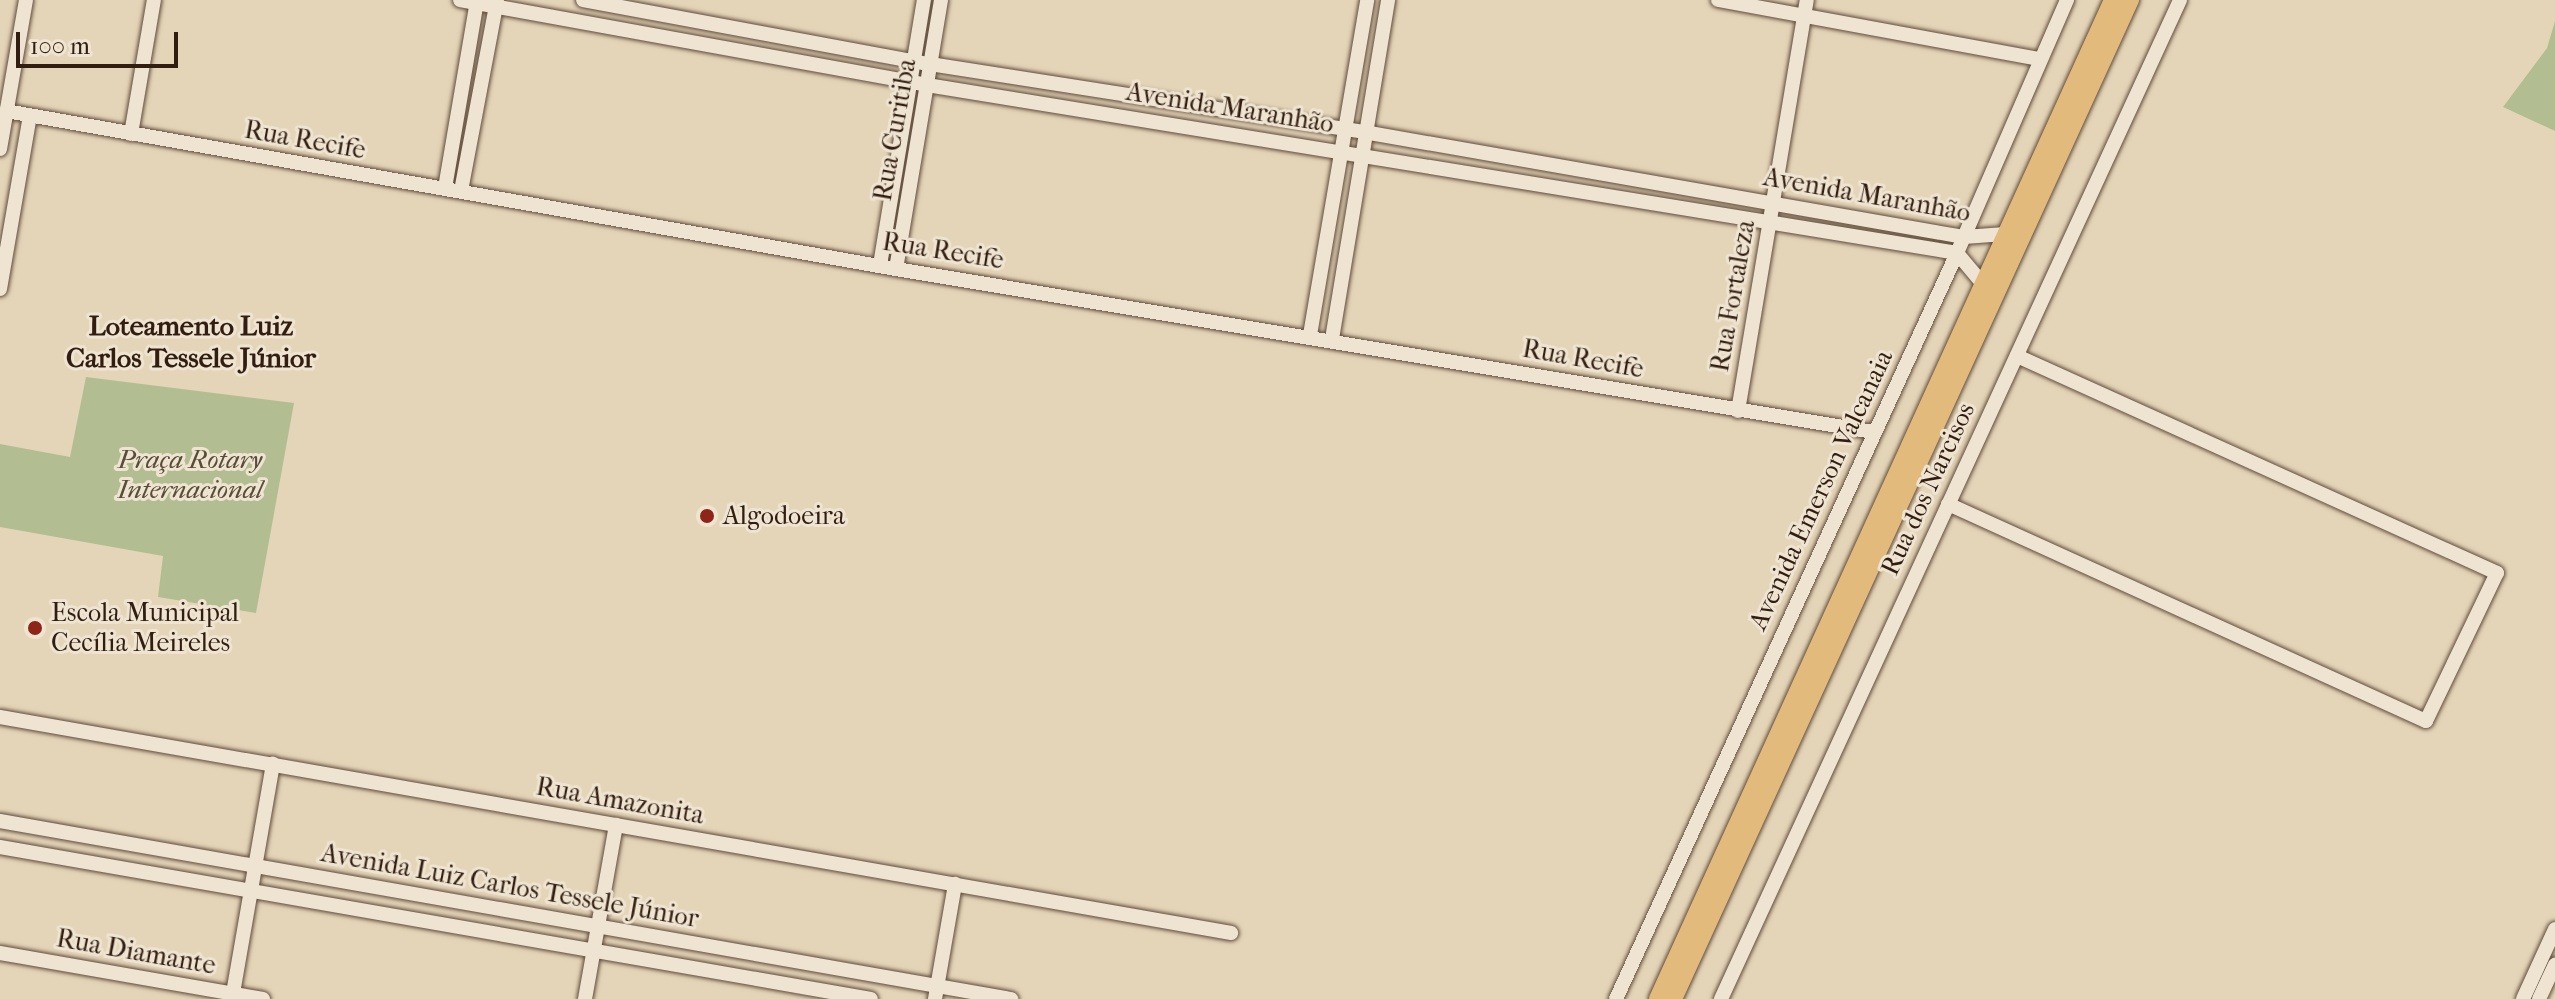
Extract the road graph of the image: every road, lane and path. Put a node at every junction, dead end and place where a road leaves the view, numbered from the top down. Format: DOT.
graph roads {
  1 [pos="26,0"];
  2 [pos="154,0"];
  3 [pos="460,0"];
  4 [pos="583,0"];
  5 [pos="924,0"];
  6 [pos="941,0"];
  7 [pos="1367,0"];
  8 [pos="1388,0"];
  9 [pos="1718,0"];
  10 [pos="2067,0"];
  11 [pos="2113,0"];
  12 [pos="2130,0"];
  13 [pos="2180,0"];
  14 [pos="496,5"];
  15 [pos="1806,7"];
  16 [pos="476,9"];
  17 [pos="2040,59"];
  18 [pos="914,61"];
  19 [pos="930,64"];
  20 [pos="911,81"];
  21 [pos="927,85"];
  22 [pos="6,111"];
  23 [pos="30,116"];
  24 [pos="1345,130"];
  25 [pos="1364,132"];
  26 [pos="131,134"];
  27 [pos="0,149"];
  28 [pos="1342,150"];
  29 [pos="1361,153"];
  30 [pos="445,188"];
  31 [pos="461,191"];
  32 [pos="1774,202"];
  33 [pos="1770,223"];
  34 [pos="2005,234"];
  35 [pos="1964,237"];
  36 [pos="1957,253"];
  37 [pos="880,265"];
  38 [pos="896,269"];
  39 [pos="1983,284"];
  40 [pos="0,289"];
  41 [pos="1310,335"];
  42 [pos="1332,339"];
  43 [pos="2017,356"];
  44 [pos="1738,411"];
  45 [pos="1873,432"];
  46 [pos="1948,504"];
  47 [pos="0,717"];
  48 [pos="273,764"];
  49 [pos="0,821"];
  50 [pos="616,825"];
  51 [pos="0,847"];
  52 [pos="255,867"];
  53 [pos="955,884"];
  54 [pos="251,891"];
  55 [pos="598,925"];
  56 [pos="2555,929"];
  57 [pos="1231,933"];
  58 [pos="594,951"];
  59 [pos="0,953"];
  60 [pos="2555,964"];
  61 [pos="936,992"];
  62 [pos="232,996"];
  63 [pos="263,999"];
  64 [pos="585,999"];
  65 [pos="871,999"];
  66 [pos="1011,999"];
  67 [pos="1616,999"];
  68 [pos="1658,999"];
  69 [pos="1673,999"];
  70 [pos="1721,999"];
  71 [pos="2523,999"];
  72 [pos="2539,999"];
  1 -- 22 [label="street"];
  2 -- 26 [label="street"];
  3 -- 16 [label="street, Avenida Maranhão"];
  4 -- 18 [label="street, Avenida Maranhão"];
  5 -- 18 [label="street, Rua Curitiba"];
  6 -- 19 [label="street, Rua Curitiba"];
  7 -- 24 [label="street"];
  8 -- 25 [label="street"];
  9 -- 15 [label="street"];
  10 -- 17 [label="street, Avenida Emerson Valcanaia"];
  11 -- 34 [label="main road"];
  12 -- 69 [label="main road"];
  13 -- 43 [label="street, Rua dos Narcisos"];
  14 -- 16 [label="street, Avenida Maranhão"];
  14 -- 20 [label="street, Avenida Maranhão"];
  14 -- 31 [label="street"];
  15 -- 17 [label="street"];
  15 -- 32 [label="street, Rua Fortaleza"];
  16 -- 30 [label="street"];
  17 -- 35 [label="street, Avenida Emerson Valcanaia"];
  18 -- 19 [label="street, Avenida Maranhão"];
  18 -- 20 [label="street, Rua Curitiba"];
  19 -- 21 [label="street, Rua Curitiba"];
  19 -- 24 [label="street, Avenida Maranhão"];
  20 -- 21 [label="street, Avenida Maranhão"];
  20 -- 37 [label="street, Rua Curitiba"];
  21 -- 28 [label="street, Avenida Maranhão"];
  21 -- 38 [label="street, Rua Curitiba"];
  22 -- 23 [label="street, Rua Recife"];
  22 -- 27 [label="street"];
  23 -- 26 [label="street, Rua Recife"];
  23 -- 40 [label="street"];
  24 -- 25 [label="street, Avenida Maranhão"];
  24 -- 28 [label="street"];
  25 -- 29 [label="street"];
  25 -- 32 [label="street, Avenida Maranhão"];
  26 -- 30 [label="street, Rua Recife"];
  28 -- 29 [label="street, Avenida Maranhão"];
  28 -- 41 [label="street"];
  29 -- 33 [label="street, Avenida Maranhão"];
  29 -- 42 [label="street"];
  30 -- 31 [label="street, Rua Recife"];
  31 -- 37 [label="street, Rua Recife"];
  32 -- 33 [label="street, Rua Fortaleza"];
  32 -- 35 [label="street, Avenida Maranhão"];
  33 -- 36 [label="street, Avenida Maranhão"];
  33 -- 44 [label="street, Rua Fortaleza"];
  34 -- 35 [label="street, Avenida Maranhão"];
  34 -- 39 [label="main road"];
  35 -- 36 [label="street, Avenida Emerson Valcanaia"];
  36 -- 39 [label="street"];
  36 -- 45 [label="street, Avenida Emerson Valcanaia"];
  37 -- 38 [label="street, Rua Recife"];
  38 -- 41 [label="street, Rua Recife"];
  39 -- 68 [label="main road"];
  41 -- 42 [label="street, Rua Recife"];
  42 -- 44 [label="street, Rua Recife"];
  43 -- 46 [label="street, Rua dos Narcisos"];
  43 -- 46 [label="street"];
  44 -- 45 [label="street, Rua Recife"];
  45 -- 67 [label="street, Avenida Emerson Valcanaia"];
  46 -- 70 [label="street, Rua dos Narcisos"];
  47 -- 48 [label="street, Rua Amazonita"];
  48 -- 50 [label="street, Rua Amazonita"];
  48 -- 52 [label="street"];
  49 -- 52 [label="street, Avenida Luiz Carlos Tessele Júnior"];
  50 -- 53 [label="street, Rua Amazonita"];
  50 -- 55 [label="street"];
  51 -- 54 [label="street, Avenida Luiz Carlos Tessele Júnior"];
  52 -- 54 [label="street"];
  52 -- 55 [label="street, Avenida Luiz Carlos Tessele Júnior"];
  53 -- 57 [label="street, Rua Amazonita"];
  53 -- 61 [label="street"];
  54 -- 58 [label="street, Avenida Luiz Carlos Tessele Júnior"];
  54 -- 62 [label="street"];
  55 -- 58 [label="street"];
  55 -- 61 [label="street, Avenida Luiz Carlos Tessele Júnior"];
  56 -- 71 [label="street"];
  58 -- 64 [label="street"];
  58 -- 65 [label="street, Avenida Luiz Carlos Tessele Júnior"];
  59 -- 62 [label="street, Rua Diamante"];
  60 -- 72 [label="street"];
  61 -- 66 [label="street, Avenida Luiz Carlos Tessele Júnior"];
  62 -- 63 [label="street, Rua Diamante"];
}
